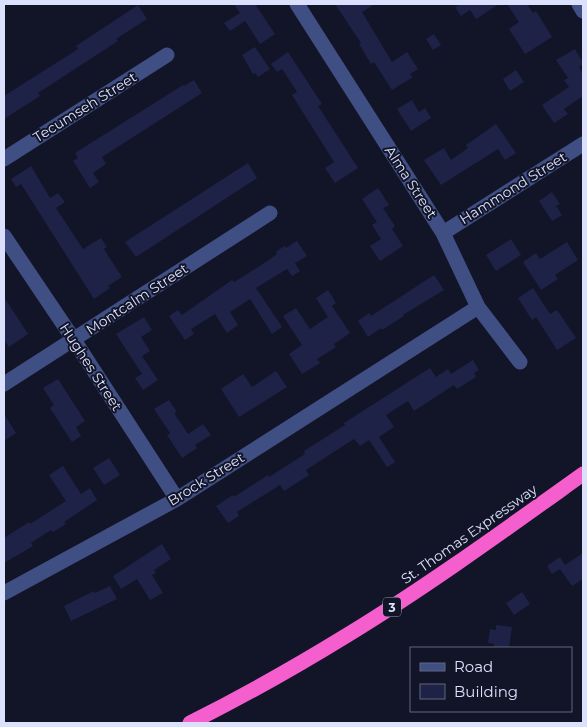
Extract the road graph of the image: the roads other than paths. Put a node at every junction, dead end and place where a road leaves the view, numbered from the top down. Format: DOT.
graph roads {
  1 [pos="297,4"];
  2 [pos="579,4"];
  3 [pos="583,11"];
  4 [pos="167,55"];
  5 [pos="583,144"];
  6 [pos="4,159"];
  7 [pos="270,213"];
  8 [pos="443,232"];
  9 [pos="4,236"];
  10 [pos="478,307"];
  11 [pos="74,340"];
  12 [pos="520,362"];
  13 [pos="4,384"];
  14 [pos="583,474"];
  15 [pos="177,499"];
  16 [pos="4,593"];
  17 [pos="190,723"];
  1 -- 8 [label="street, Alma Street"];
  2 -- 3 [label="street"];
  4 -- 6 [label="street, Tecumseh Street"];
  5 -- 8 [label="street, Hammond Street"];
  7 -- 11 [label="street, Montcalm Street"];
  8 -- 10 [label="street, Alma Street"];
  9 -- 11 [label="street, Hughes Street"];
  10 -- 12 [label="street, Alma Street"];
  10 -- 15 [label="street, Brock Street"];
  11 -- 13 [label="street, Montcalm Street"];
  11 -- 15 [label="street, Hughes Street"];
  14 -- 17 [label="highway, St. Thomas Expressway / 3"];
  15 -- 16 [label="street, Brock Street"];
}
